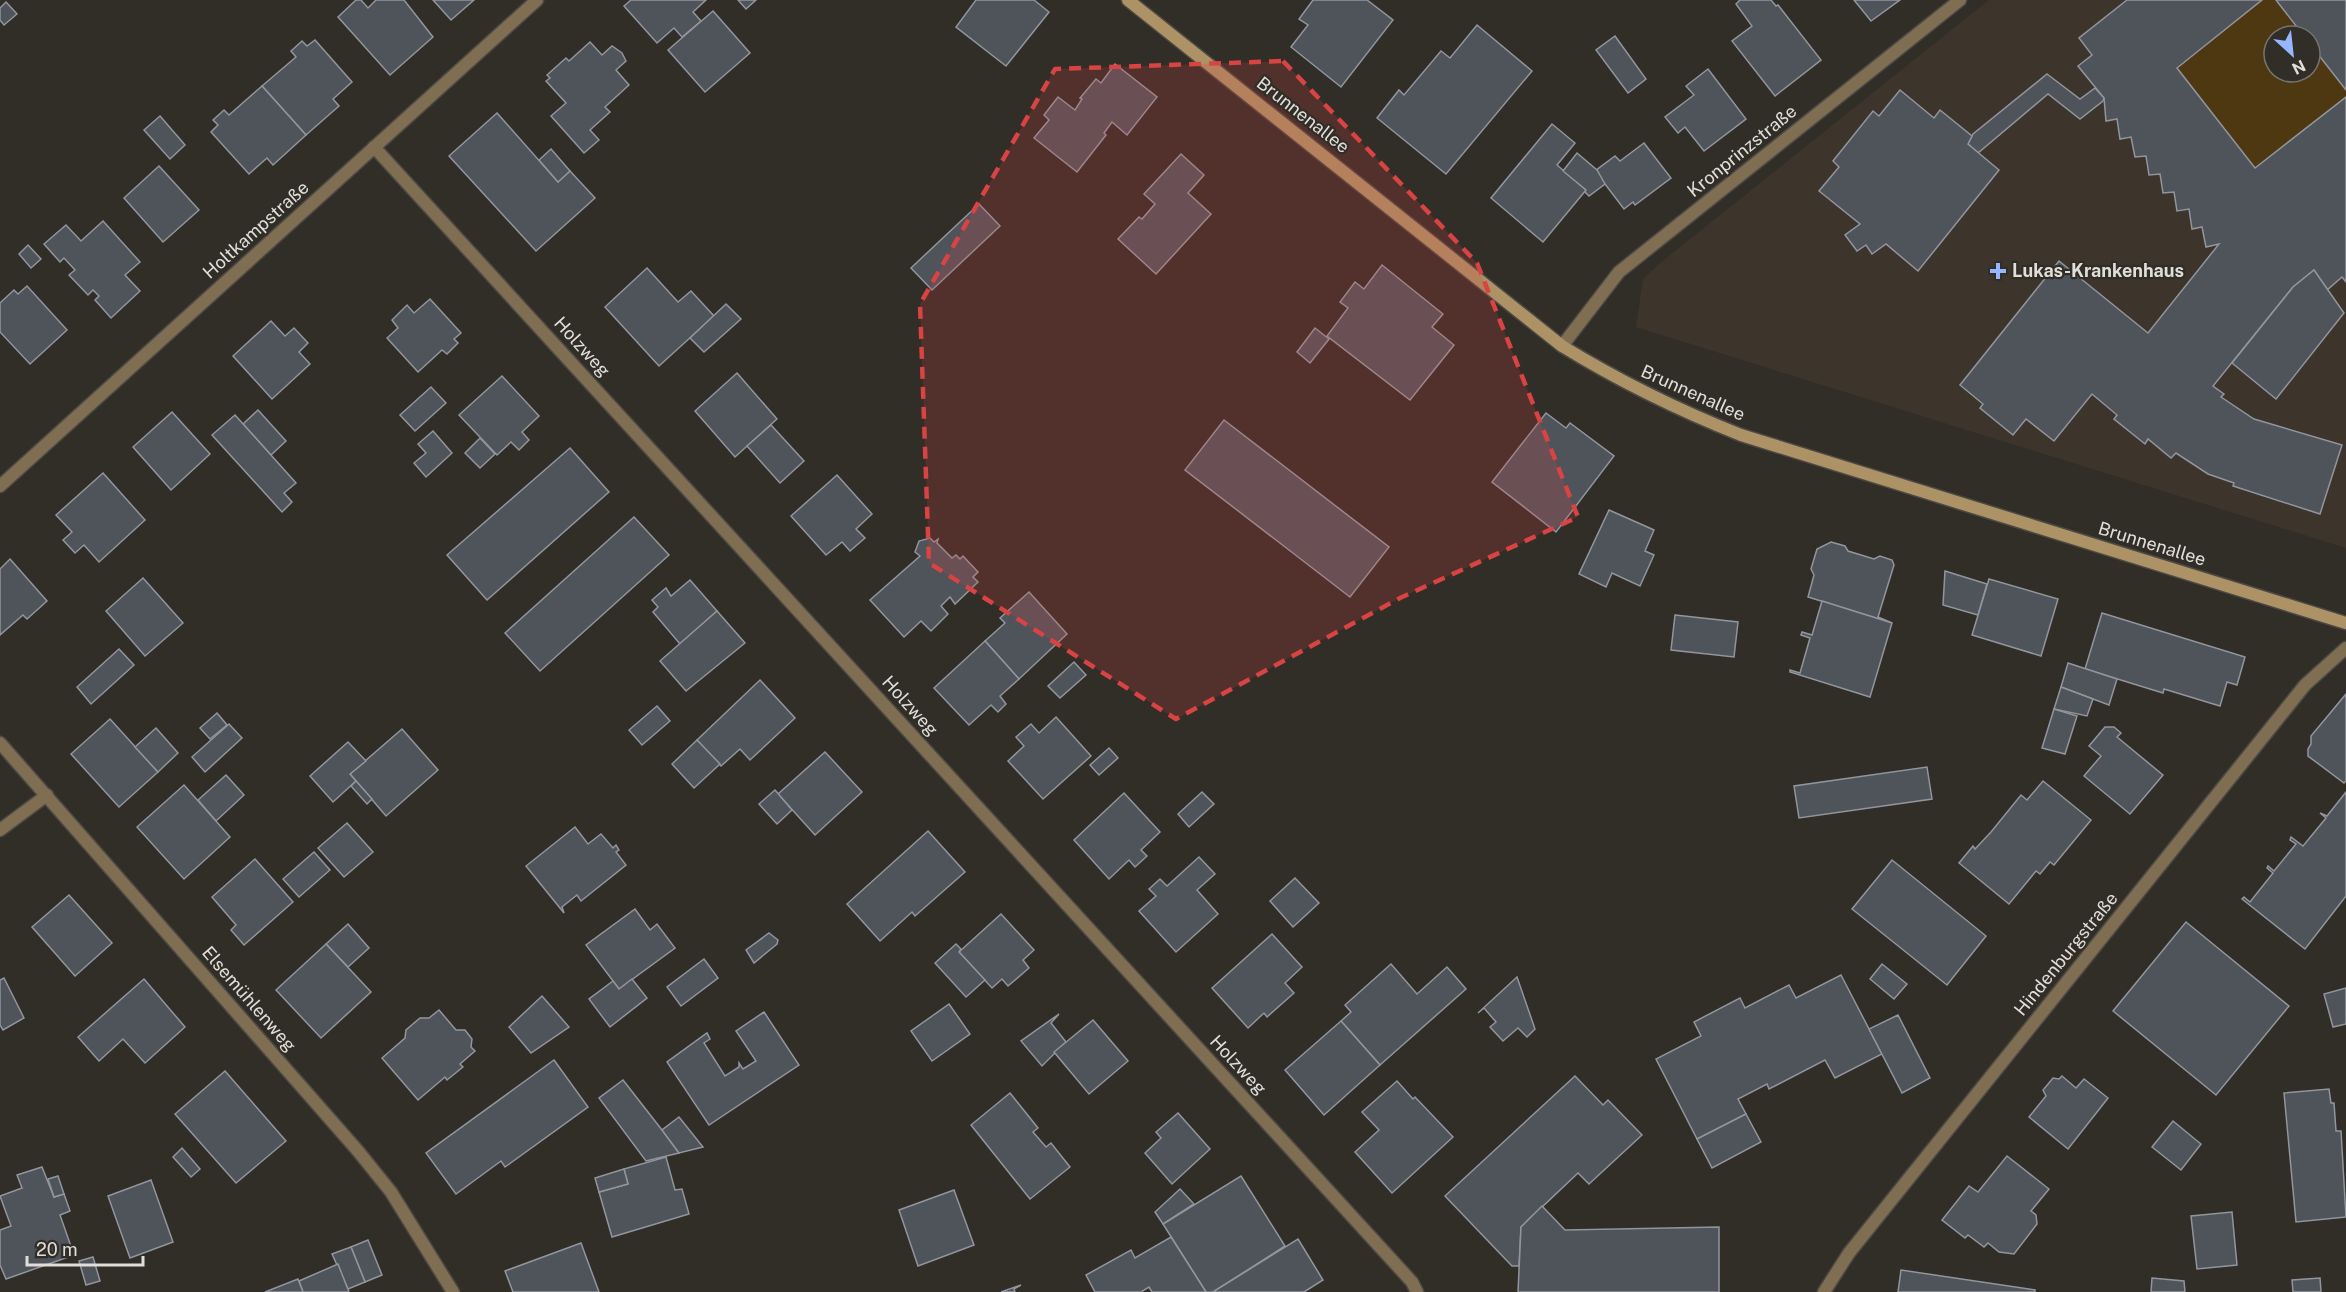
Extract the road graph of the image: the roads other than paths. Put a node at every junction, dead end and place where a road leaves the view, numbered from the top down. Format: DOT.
graph roads {
  1 [pos="537,0"];
  2 [pos="1128,0"];
  3 [pos="1960,0"];
  4 [pos="374,147"];
  5 [pos="1562,345"];
  6 [pos="0,486"];
  7 [pos="2346,623"];
  8 [pos="2346,648"];
  9 [pos="0,743"];
  10 [pos="46,795"];
  11 [pos="0,830"];
  12 [pos="453,1292"];
  13 [pos="1417,1292"];
  14 [pos="1824,1292"];
  1 -- 4 [label="street, Holtkampstraße"];
  2 -- 5 [label="street, Brunnenallee"];
  3 -- 5 [label="street, Kronprinzstraße"];
  4 -- 6 [label="street, Holtkampstraße"];
  4 -- 13 [label="street, Holzweg"];
  5 -- 7 [label="street, Brunnenallee"];
  8 -- 14 [label="street, Hindenburgstraße"];
  9 -- 10 [label="street, Elsemühlenweg"];
  10 -- 11 [label="street"];
  10 -- 12 [label="street, Elsemühlenweg"];
}
